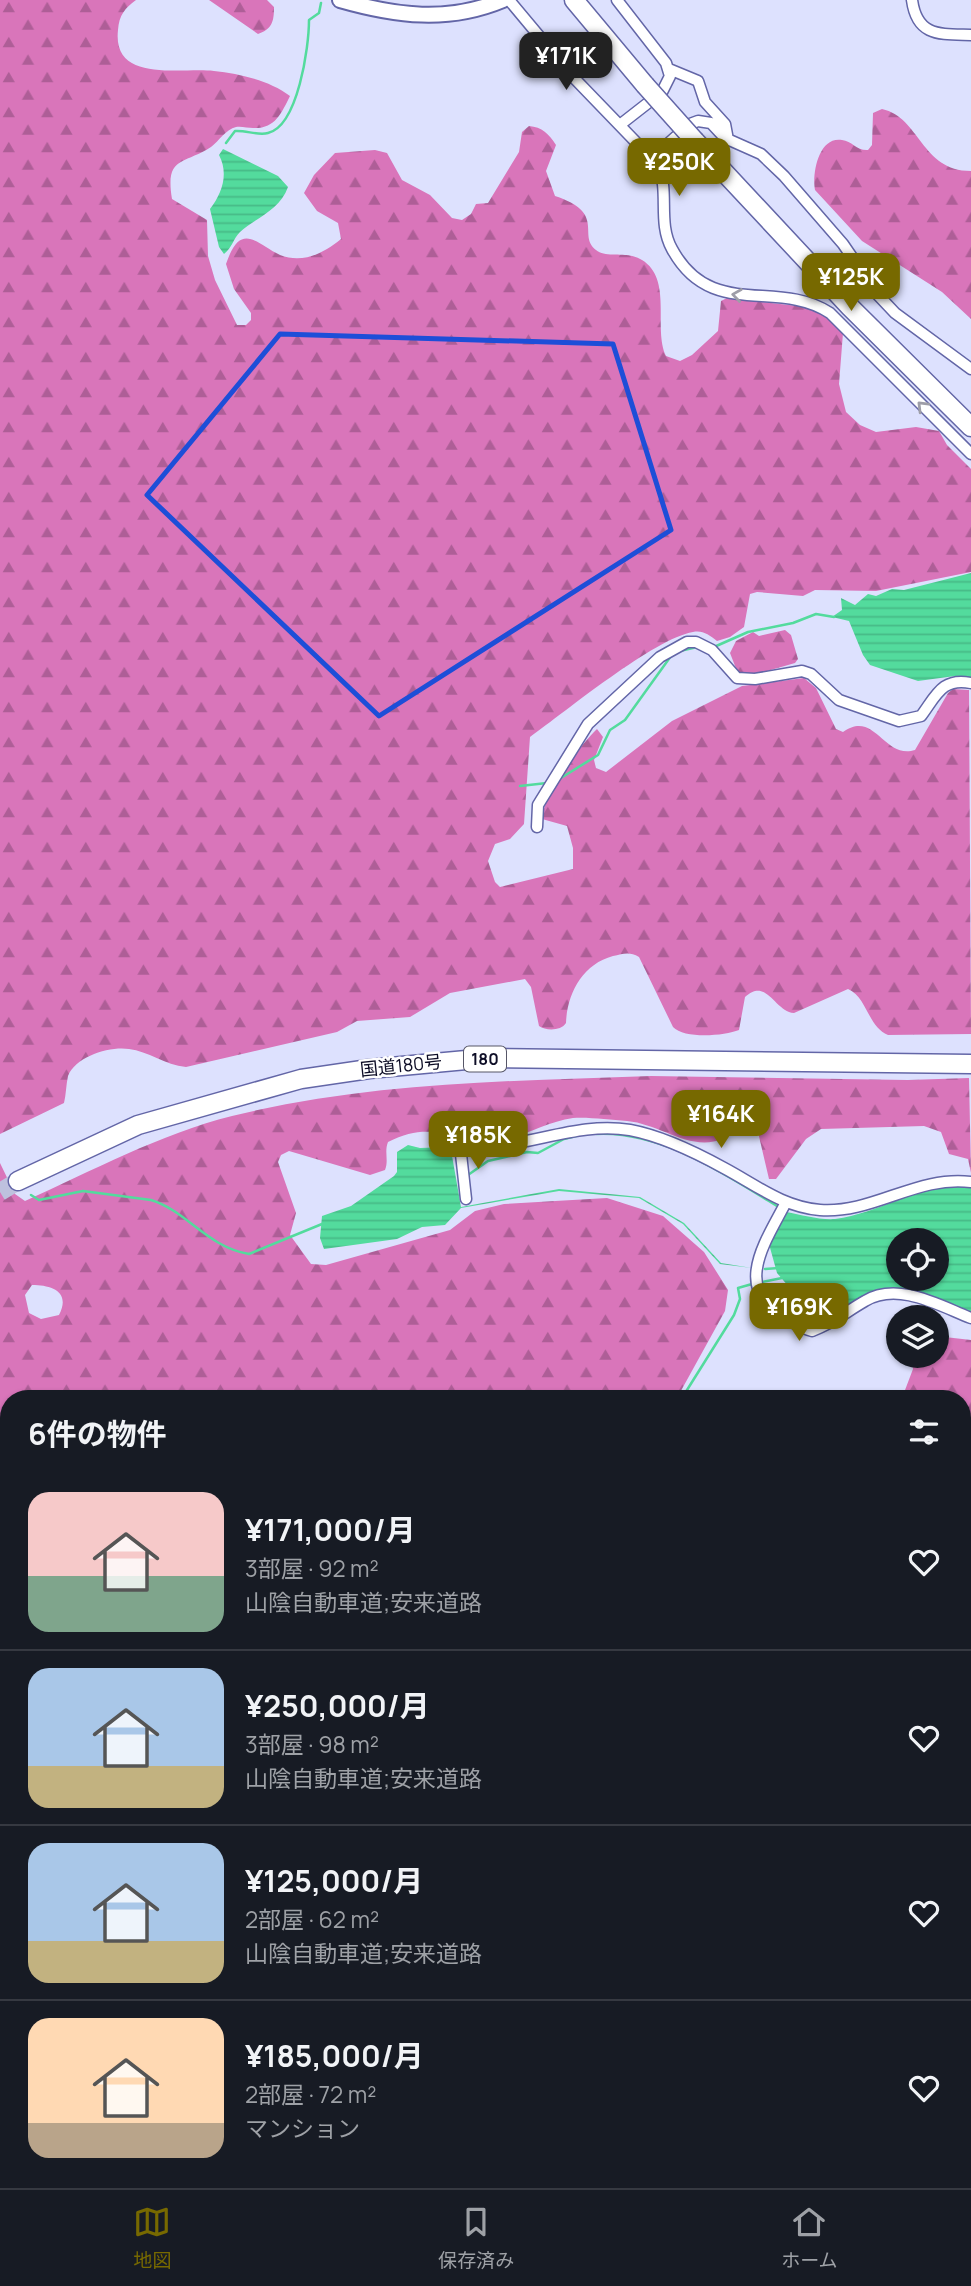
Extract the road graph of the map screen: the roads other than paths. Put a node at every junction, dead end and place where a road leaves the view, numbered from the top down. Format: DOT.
graph roads {
  1 [pos="340,0"];
  2 [pos="503,0"];
  3 [pos="509,0"];
  4 [pos="574,0"];
  5 [pos="618,0"];
  6 [pos="912,0"];
  7 [pos="476,4"];
  8 [pos="971,36"];
  9 [pos="669,69"];
  10 [pos="621,124"];
  11 [pos="728,140"];
  12 [pos="652,158"];
  13 [pos="971,369"];
  14 [pos="971,424"];
  15 [pos="971,454"];
  16 [pos="971,683"];
  17 [pos="537,827"];
  18 [pos="971,1064"];
  19 [pos="18,1181"];
  20 [pos="971,1182"];
  21 [pos="466,1199"];
  22 [pos="785,1204"];
  23 [pos="971,1318"];
  1 -- 7 [label="main road"];
  2 -- 7 [label="main road"];
  3 -- 10 [label="street"];
  4 -- 14 [label="highway, bridge"];
  5 -- 9 [label="street"];
  6 -- 8 [label="street"];
  9 -- 10 [label="street"];
  9 -- 11 [label="street"];
  10 -- 12 [label="street"];
  11 -- 12 [label="street"];
  11 -- 13 [label="street"];
  15 -- 12 [label="street, one-way"];
  16 -- 17 [label="street"];
  18 -- 19 [label="highway, 国道180号 / 180"];
  20 -- 22 [label="street"];
  21 -- 22 [label="street"];
  22 -- 23 [label="street"];
}
